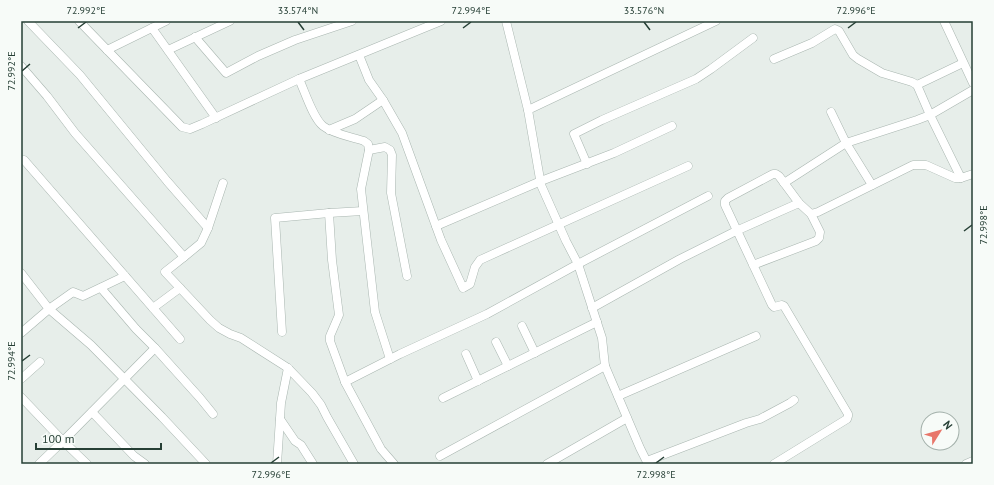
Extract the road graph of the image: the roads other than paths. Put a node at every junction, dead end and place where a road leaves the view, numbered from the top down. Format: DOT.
graph roads {
  1 [pos="28,21"];
  2 [pos="79,21"];
  3 [pos="166,21"];
  4 [pos="230,21"];
  5 [pos="352,21"];
  6 [pos="441,21"];
  7 [pos="716,21"];
  8 [pos="944,21"];
  9 [pos="508,22"];
  10 [pos="152,28"];
  11 [pos="195,37"];
  12 [pos="753,38"];
  13 [pos="107,50"];
  14 [pos="168,50"];
  15 [pos="359,55"];
  16 [pos="774,59"];
  17 [pos="963,63"];
  18 [pos="21,66"];
  19 [pos="299,79"];
  20 [pos="973,83"];
  21 [pos="916,85"];
  22 [pos="973,90"];
  23 [pos="383,100"];
  24 [pos="528,110"];
  25 [pos="831,112"];
  26 [pos="930,115"];
  27 [pos="216,118"];
  28 [pos="672,126"];
  29 [pos="329,130"];
  30 [pos="846,143"];
  31 [pos="369,150"];
  32 [pos="24,160"];
  33 [pos="587,164"];
  34 [pos="688,166"];
  35 [pos="973,174"];
  36 [pos="961,178"];
  37 [pos="540,181"];
  38 [pos="784,182"];
  39 [pos="223,183"];
  40 [pos="872,185"];
  41 [pos="708,196"];
  42 [pos="799,202"];
  43 [pos="363,211"];
  44 [pos="329,213"];
  45 [pos="811,214"];
  46 [pos="559,224"];
  47 [pos="436,226"];
  48 [pos="208,228"];
  49 [pos="736,231"];
  50 [pos="184,257"];
  51 [pos="578,264"];
  52 [pos="753,265"];
  53 [pos="21,272"];
  54 [pos="125,276"];
  55 [pos="407,276"];
  56 [pos="102,288"];
  57 [pos="180,288"];
  58 [pos="153,308"];
  59 [pos="592,308"];
  60 [pos="50,309"];
  61 [pos="597,322"];
  62 [pos="522,326"];
  63 [pos="282,332"];
  64 [pos="21,333"];
  65 [pos="756,336"];
  66 [pos="180,339"];
  67 [pos="496,342"];
  68 [pos="155,348"];
  69 [pos="535,353"];
  70 [pos="466,354"];
  71 [pos="390,359"];
  72 [pos="40,362"];
  73 [pos="508,366"];
  74 [pos="605,366"];
  75 [pos="288,368"];
  76 [pos="124,379"];
  77 [pos="21,380"];
  78 [pos="478,381"];
  79 [pos="346,382"];
  80 [pos="618,396"];
  81 [pos="21,397"];
  82 [pos="443,398"];
  83 [pos="794,400"];
  84 [pos="92,412"];
  85 [pos="213,414"];
  86 [pos="627,418"];
  87 [pos="280,419"];
  88 [pos="63,441"];
  89 [pos="440,456"];
  90 [pos="973,461"];
  91 [pos="647,463"];
  92 [pos="39,464"];
  93 [pos="87,464"];
  94 [pos="145,464"];
  95 [pos="206,464"];
  96 [pos="277,464"];
  97 [pos="313,464"];
  98 [pos="354,464"];
  99 [pos="394,464"];
  100 [pos="547,464"];
  101 [pos="774,464"];
  102 [pos="966,464"];
  1 -- 48 [label="street"];
  2 -- 13 [label="street"];
  3 -- 10 [label="street"];
  4 -- 11 [label="street"];
  5 -- 11 [label="street"];
  6 -- 15 [label="street"];
  7 -- 24 [label="street"];
  8 -- 17 [label="street"];
  9 -- 24 [label="street"];
  10 -- 13 [label="street"];
  10 -- 14 [label="street"];
  11 -- 14 [label="street"];
  12 -- 33 [label="street"];
  13 -- 27 [label="street"];
  14 -- 27 [label="street"];
  15 -- 19 [label="street"];
  15 -- 23 [label="street"];
  16 -- 21 [label="street"];
  17 -- 20 [label="street"];
  17 -- 21 [label="street"];
  18 -- 50 [label="street"];
  19 -- 27 [label="street"];
  19 -- 29 [label="street"];
  21 -- 26 [label="street"];
  22 -- 26 [label="street"];
  23 -- 29 [label="street"];
  23 -- 47 [label="street"];
  24 -- 37 [label="street"];
  25 -- 30 [label="street"];
  26 -- 30 [label="street"];
  26 -- 36 [label="street"];
  28 -- 33 [label="street"];
  29 -- 31 [label="street"];
  30 -- 38 [label="street"];
  30 -- 40 [label="street"];
  31 -- 43 [label="street"];
  31 -- 55 [label="street"];
  32 -- 54 [label="street"];
  33 -- 37 [label="street"];
  34 -- 46 [label="street"];
  35 -- 36 [label="street"];
  36 -- 40 [label="street"];
  37 -- 46 [label="street"];
  37 -- 47 [label="street"];
  38 -- 42 [label="street"];
  38 -- 49 [label="street"];
  39 -- 48 [label="street"];
  40 -- 45 [label="street"];
  41 -- 51 [label="street"];
  42 -- 45 [label="street"];
  42 -- 49 [label="street"];
  43 -- 44 [label="street"];
  43 -- 71 [label="street"];
  44 -- 63 [label="street"];
  44 -- 79 [label="street"];
  45 -- 52 [label="street"];
  46 -- 47 [label="street"];
  46 -- 51 [label="street"];
  48 -- 50 [label="street"];
  49 -- 52 [label="street"];
  49 -- 59 [label="street"];
  50 -- 57 [label="street"];
  51 -- 59 [label="street"];
  51 -- 71 [label="street"];
  52 -- 101 [label="street"];
  53 -- 60 [label="street"];
  54 -- 56 [label="street"];
  54 -- 58 [label="street"];
  56 -- 60 [label="street"];
  56 -- 68 [label="street"];
  57 -- 58 [label="street"];
  57 -- 75 [label="street"];
  58 -- 66 [label="street"];
  59 -- 61 [label="street"];
  60 -- 64 [label="street"];
  60 -- 76 [label="street"];
  61 -- 69 [label="street"];
  61 -- 74 [label="street"];
  62 -- 69 [label="street"];
  65 -- 80 [label="street"];
  67 -- 73 [label="street"];
  68 -- 76 [label="street"];
  68 -- 85 [label="street"];
  69 -- 73 [label="street"];
  70 -- 78 [label="street"];
  71 -- 79 [label="street"];
  72 -- 77 [label="street"];
  73 -- 78 [label="street"];
  74 -- 80 [label="street"];
  74 -- 89 [label="street"];
  75 -- 87 [label="street"];
  75 -- 98 [label="street"];
  76 -- 84 [label="street"];
  76 -- 95 [label="street"];
  78 -- 82 [label="street"];
  79 -- 99 [label="street"];
  80 -- 86 [label="street"];
  81 -- 88 [label="street"];
  83 -- 91 [label="street"];
  84 -- 88 [label="street"];
  84 -- 94 [label="street"];
  86 -- 91 [label="street"];
  86 -- 100 [label="street"];
  87 -- 96 [label="street"];
  87 -- 97 [label="street"];
  88 -- 92 [label="street"];
  88 -- 93 [label="street"];
  90 -- 102 [label="street"];
}
